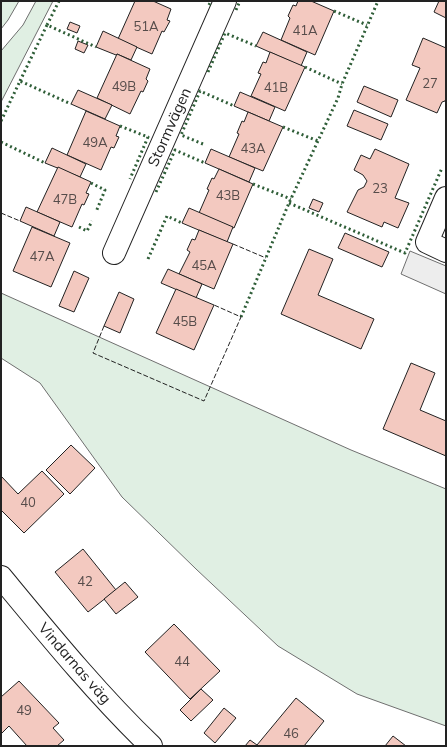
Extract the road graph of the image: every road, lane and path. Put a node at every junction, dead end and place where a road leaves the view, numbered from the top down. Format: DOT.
graph roads {
  1 [pos="225,1"];
  2 [pos="446,198"];
  3 [pos="446,251"];
  4 [pos="114,253"];
  5 [pos="1,578"];
  6 [pos="151,746"];
  1 -- 4 [label="street, Stormvägen"];
  2 -- 3 [label="street"];
  5 -- 6 [label="street, Vindarnas väg"];
}
